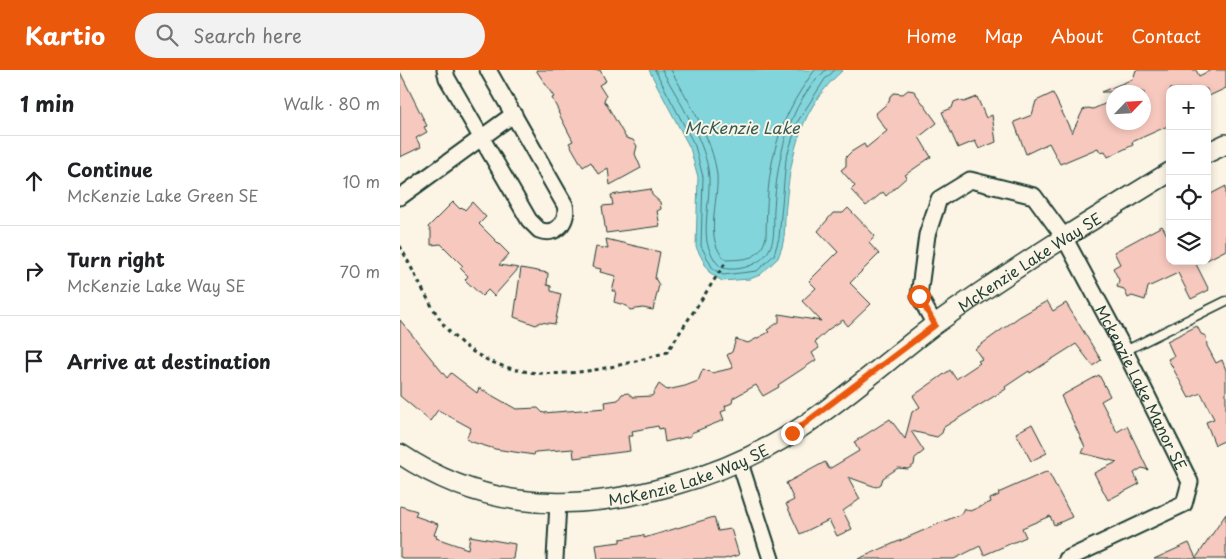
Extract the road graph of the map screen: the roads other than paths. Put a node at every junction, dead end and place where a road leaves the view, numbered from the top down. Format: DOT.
graph roads {
  1 [pos="445,70"];
  2 [pos="488,70"];
  3 [pos="514,114"];
  4 [pos="481,137"];
  5 [pos="1226,144"];
  6 [pos="1211,151"];
  7 [pos="1166,174"];
  8 [pos="400,197"];
  9 [pos="1064,237"];
  10 [pos="1226,301"];
  11 [pos="935,325"];
  12 [pos="1126,352"];
  13 [pos="400,454"];
  14 [pos="739,460"];
  15 [pos="558,503"];
  16 [pos="555,559"];
  17 [pos="771,559"];
  18 [pos="1067,559"];
  1 -- 4 [label="street"];
  2 -- 3 [label="street"];
  3 -- 4 [label="street"];
  3 -- 4 [label="street"];
  4 -- 8 [label="street"];
  5 -- 6 [label="street"];
  7 -- 9 [label="street, McKenzie Lake Way SE"];
  9 -- 11 [label="street, McKenzie Lake Way SE"];
  9 -- 11 [label="street, Mckenzie Lake Manor SE"];
  9 -- 12 [label="street, Mckenzie Lake Manor SE"];
  10 -- 12 [label="lane"];
  11 -- 14 [label="street, McKenzie Lake Way SE"];
  12 -- 18 [label="street, Mckenzie Lake Manor SE"];
  13 -- 15 [label="street, McKenzie Lake Way SE"];
  14 -- 15 [label="street, McKenzie Lake Way SE"];
  14 -- 17 [label="street"];
  15 -- 16 [label="street"];
}
